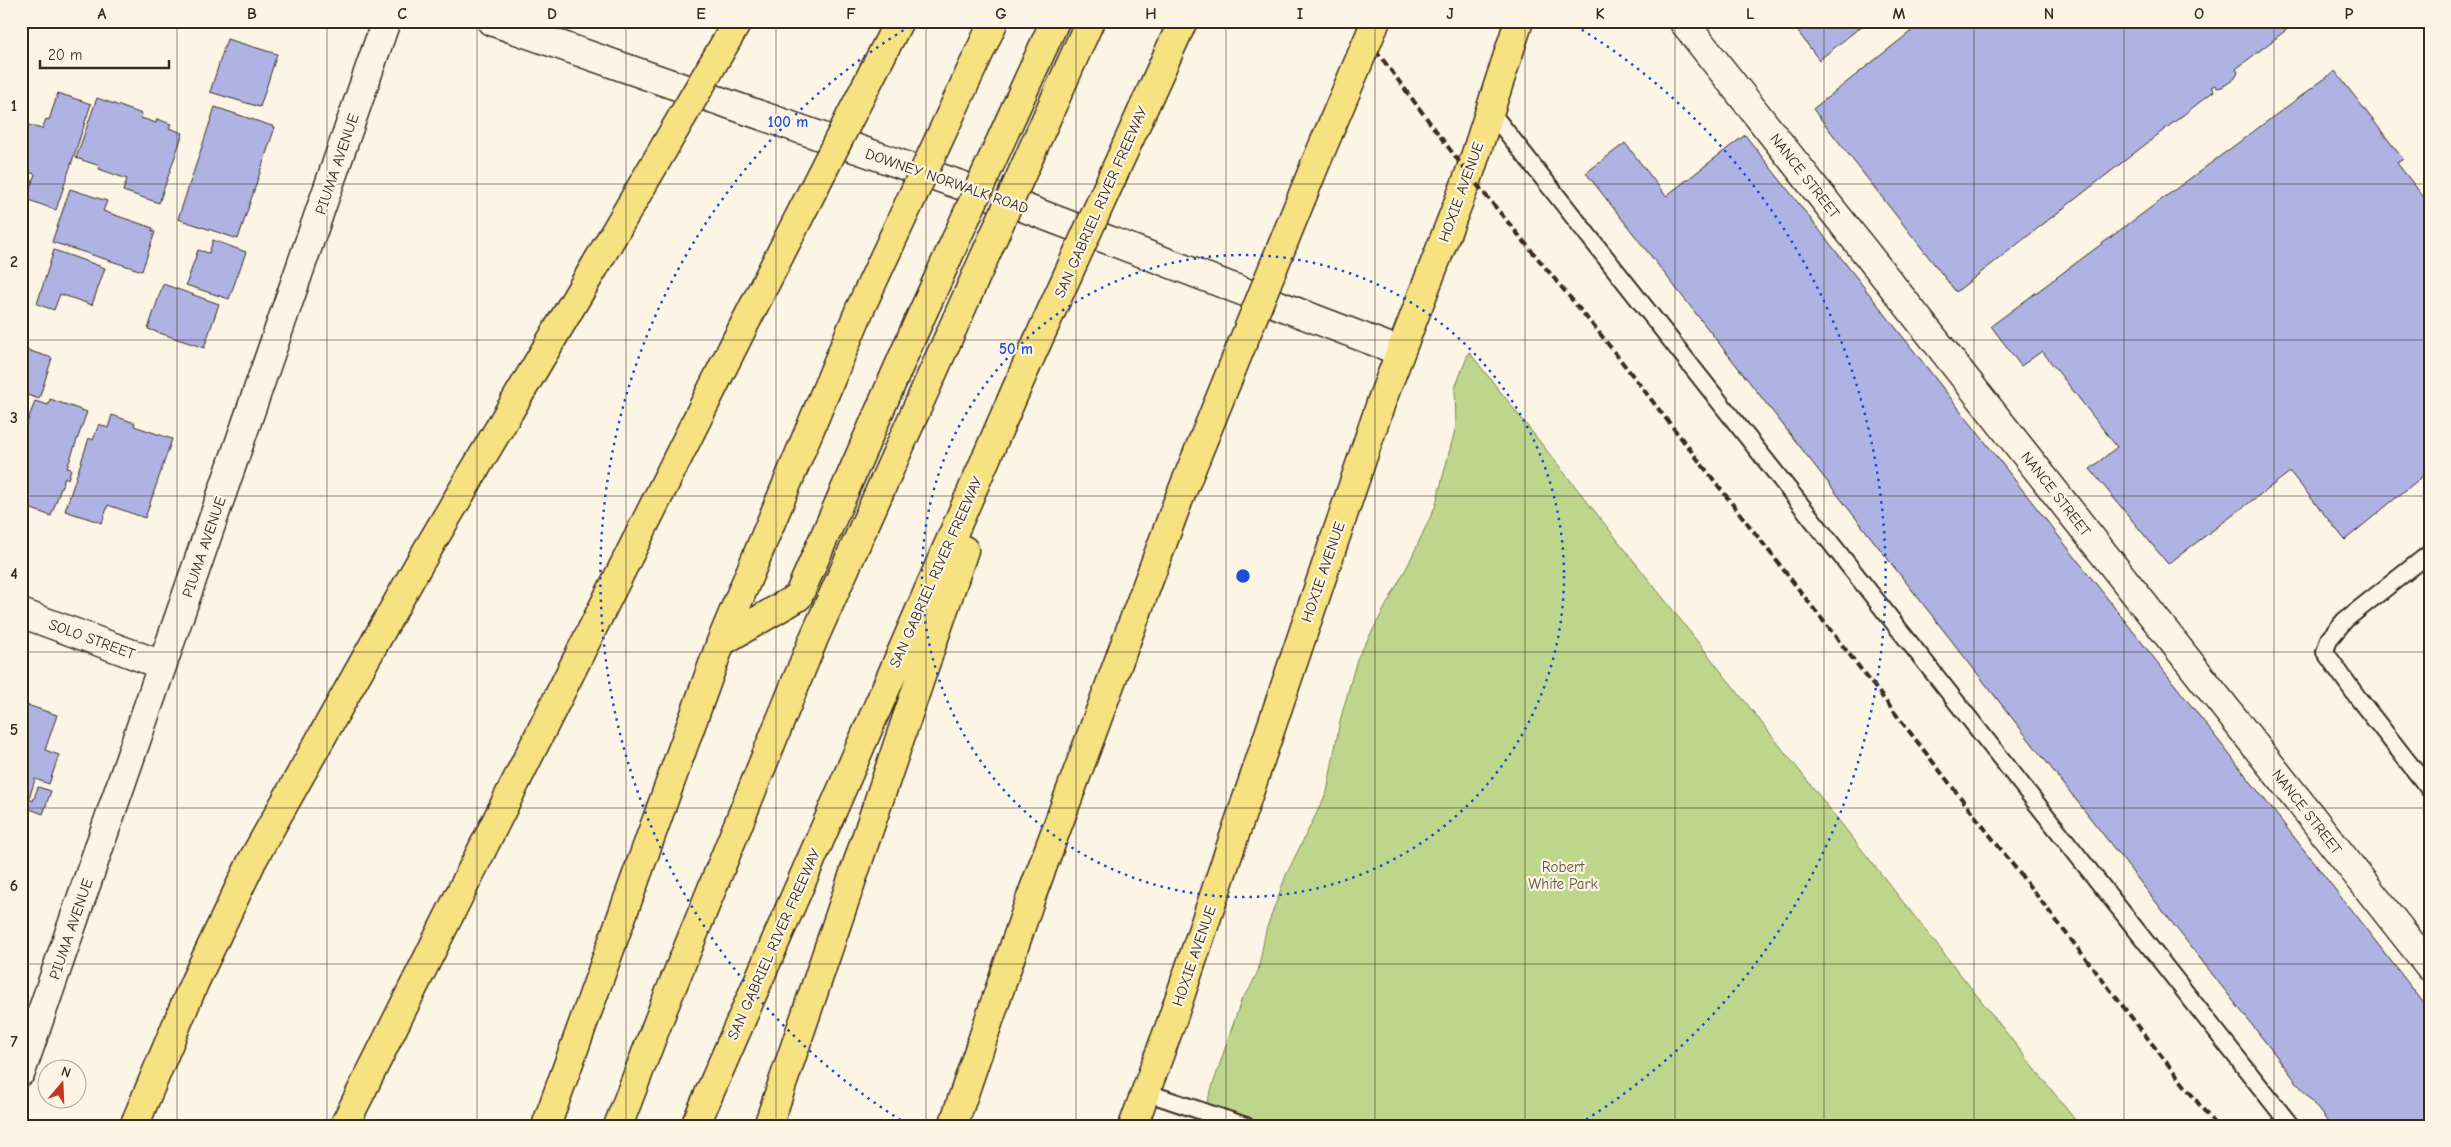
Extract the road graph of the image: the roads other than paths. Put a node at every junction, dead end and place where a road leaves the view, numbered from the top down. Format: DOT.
graph roads {
  1 [pos="386,21"];
  2 [pos="491,21"];
  3 [pos="738,21"];
  4 [pos="899,21"];
  5 [pos="994,21"];
  6 [pos="1055,21"];
  7 [pos="1090,21"];
  8 [pos="1183,21"];
  9 [pos="1376,21"];
  10 [pos="1519,21"];
  11 [pos="1683,21"];
  12 [pos="1490,111"];
  13 [pos="1399,351"];
  14 [pos="1025,369"];
  15 [pos="2430,552"];
  16 [pos="21,613"];
  17 [pos="721,642"];
  18 [pos="162,665"];
  19 [pos="2430,790"];
  20 [pos="2430,968"];
  21 [pos="21,1072"];
  22 [pos="1145,1092"];
  23 [pos="134,1126"];
  24 [pos="344,1126"];
  25 [pos="546,1126"];
  26 [pos="618,1126"];
  27 [pos="695,1126"];
  28 [pos="768,1126"];
  29 [pos="952,1126"];
  30 [pos="1133,1126"];
  31 [pos="1246,1126"];
  32 [pos="2291,1126"];
  1 -- 18 [label="street, PIUMA AVENUE"];
  2 -- 13 [label="street, DOWNEY NORWALK ROAD"];
  3 -- 23 [label="main road, bridge"];
  4 -- 24 [label="main road, bridge"];
  5 -- 17 [label="main road, bridge"];
  6 -- 17 [label="main road, bridge"];
  7 -- 26 [label="main road, bridge"];
  8 -- 14 [label="main road, SAN GABRIEL RIVER FREEWAY, bridge"];
  9 -- 29 [label="main road, bridge"];
  10 -- 12 [label="main road, HOXIE AVENUE"];
  11 -- 20 [label="street, NANCE STREET"];
  12 -- 13 [label="main road, HOXIE AVENUE"];
  12 -- 32 [label="lane"];
  13 -- 22 [label="main road, HOXIE AVENUE"];
  14 -- 27 [label="main road, SAN GABRIEL RIVER FREEWAY"];
  14 -- 28 [label="main road"];
  15 -- 19 [label="lane"];
  16 -- 18 [label="street, SOLO STREET"];
  17 -- 25 [label="main road"];
  18 -- 21 [label="street, PIUMA AVENUE"];
  22 -- 30 [label="main road, HOXIE AVENUE"];
  22 -- 31 [label="lane"];
}
